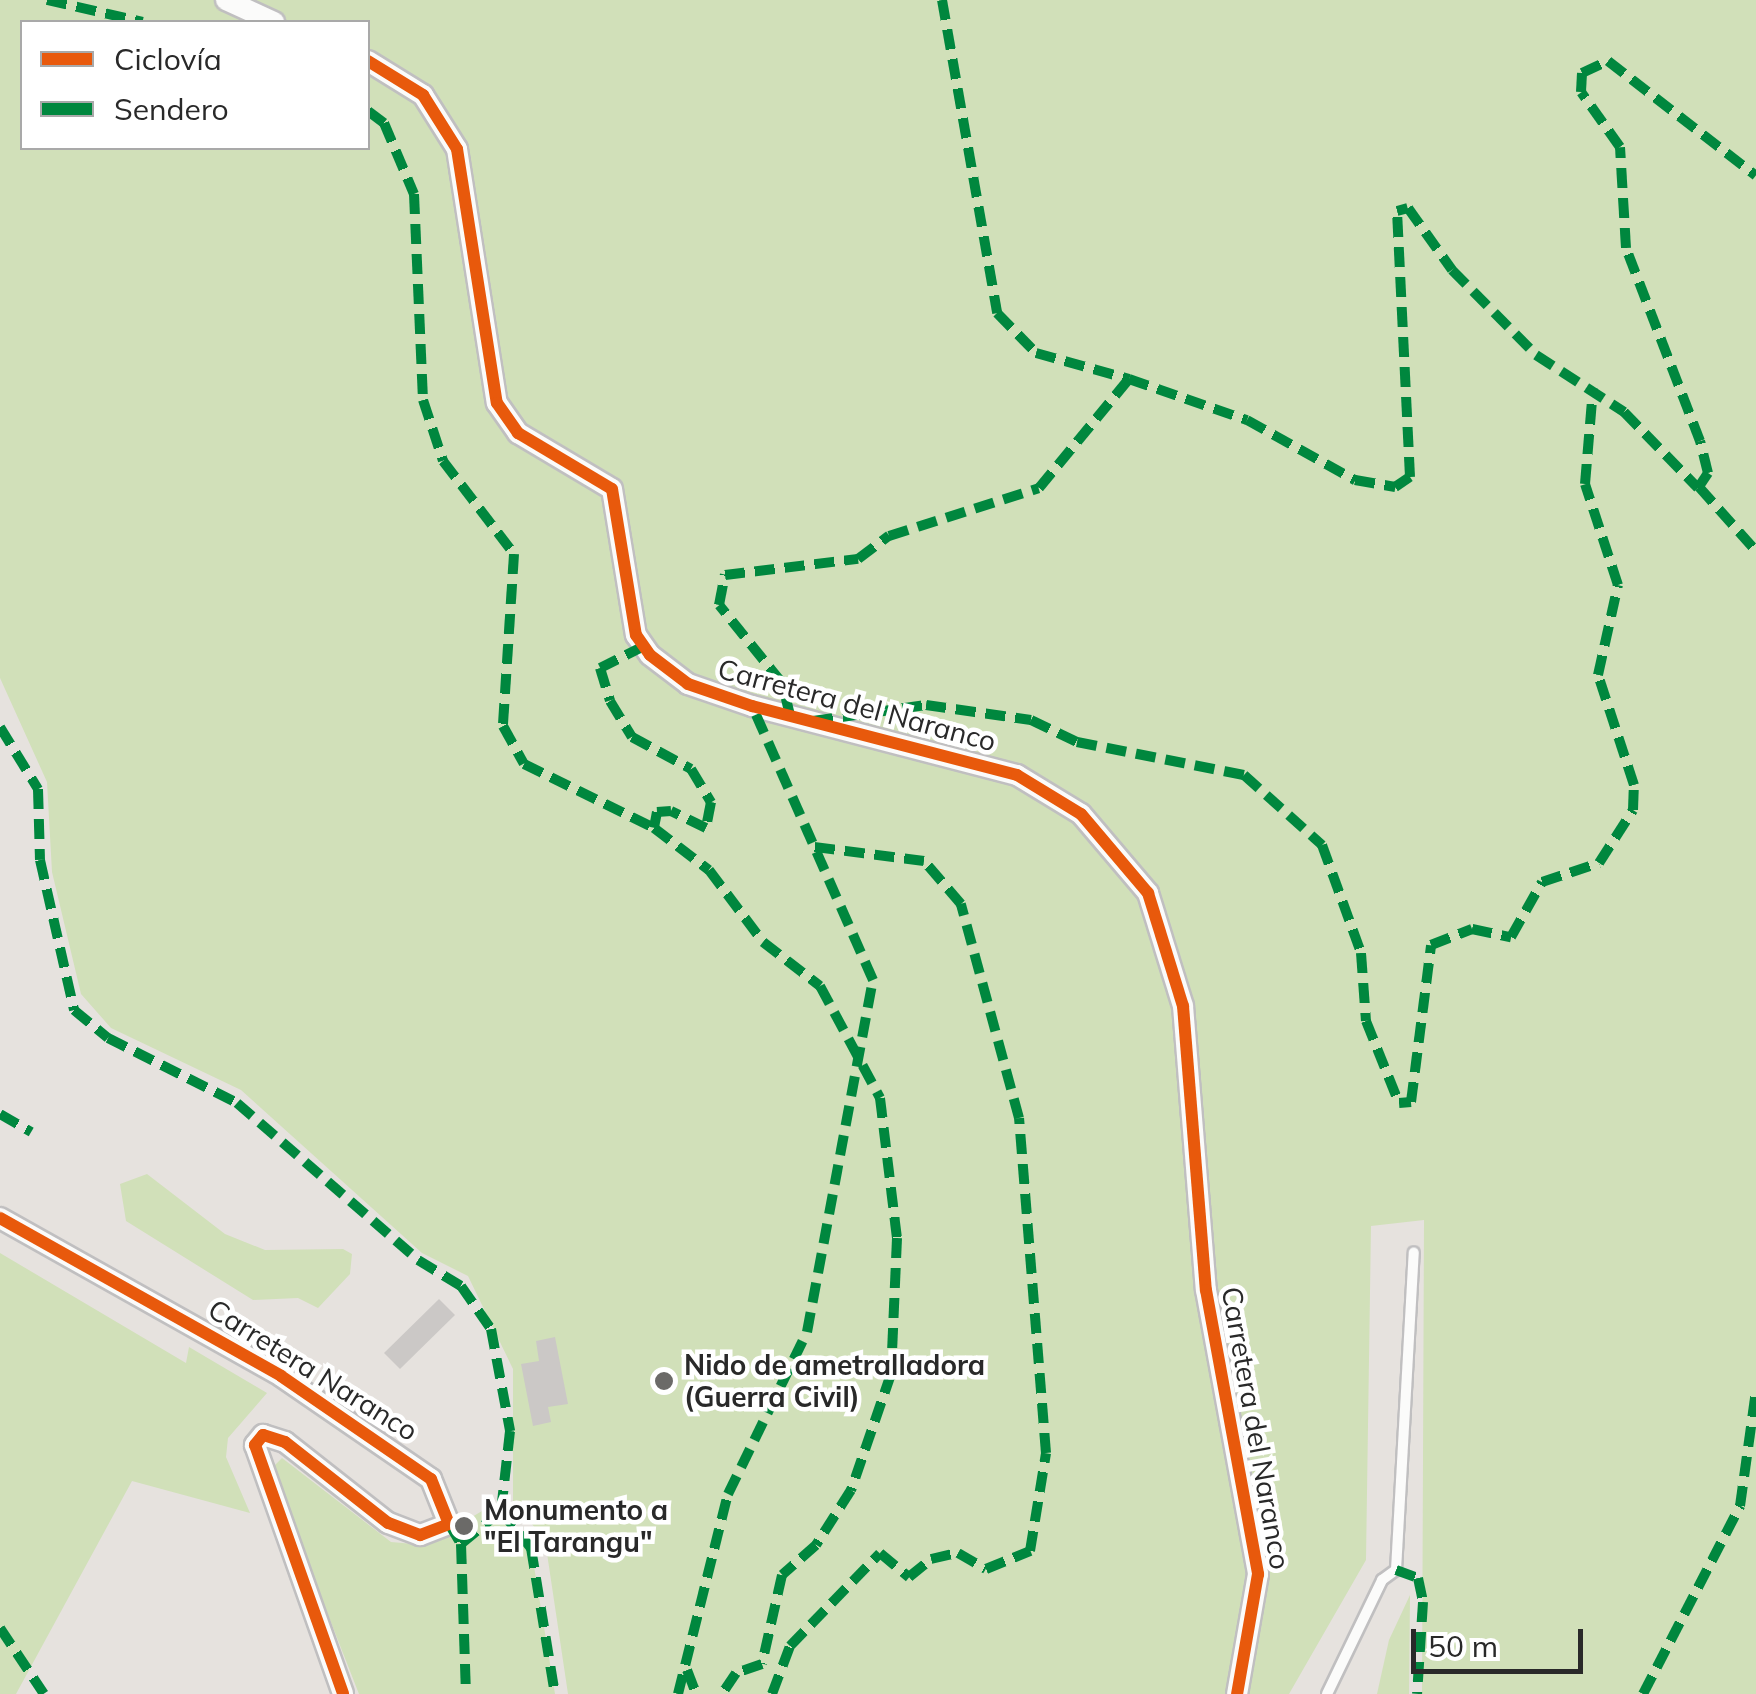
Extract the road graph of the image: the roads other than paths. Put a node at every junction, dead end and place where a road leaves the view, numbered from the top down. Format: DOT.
graph roads {
  1 [pos="226,0"];
  2 [pos="270,20"];
  3 [pos="370,62"];
  4 [pos="0,1218"];
  5 [pos="1414,1253"];
  6 [pos="343,1694"];
  7 [pos="1237,1694"];
  8 [pos="1327,1694"];
  1 -- 2 [label="street"];
  3 -- 7 [label="street, Carretera del Naranco"];
  4 -- 6 [label="street, Carretera Naranco"];
  5 -- 8 [label="lane"];
}
